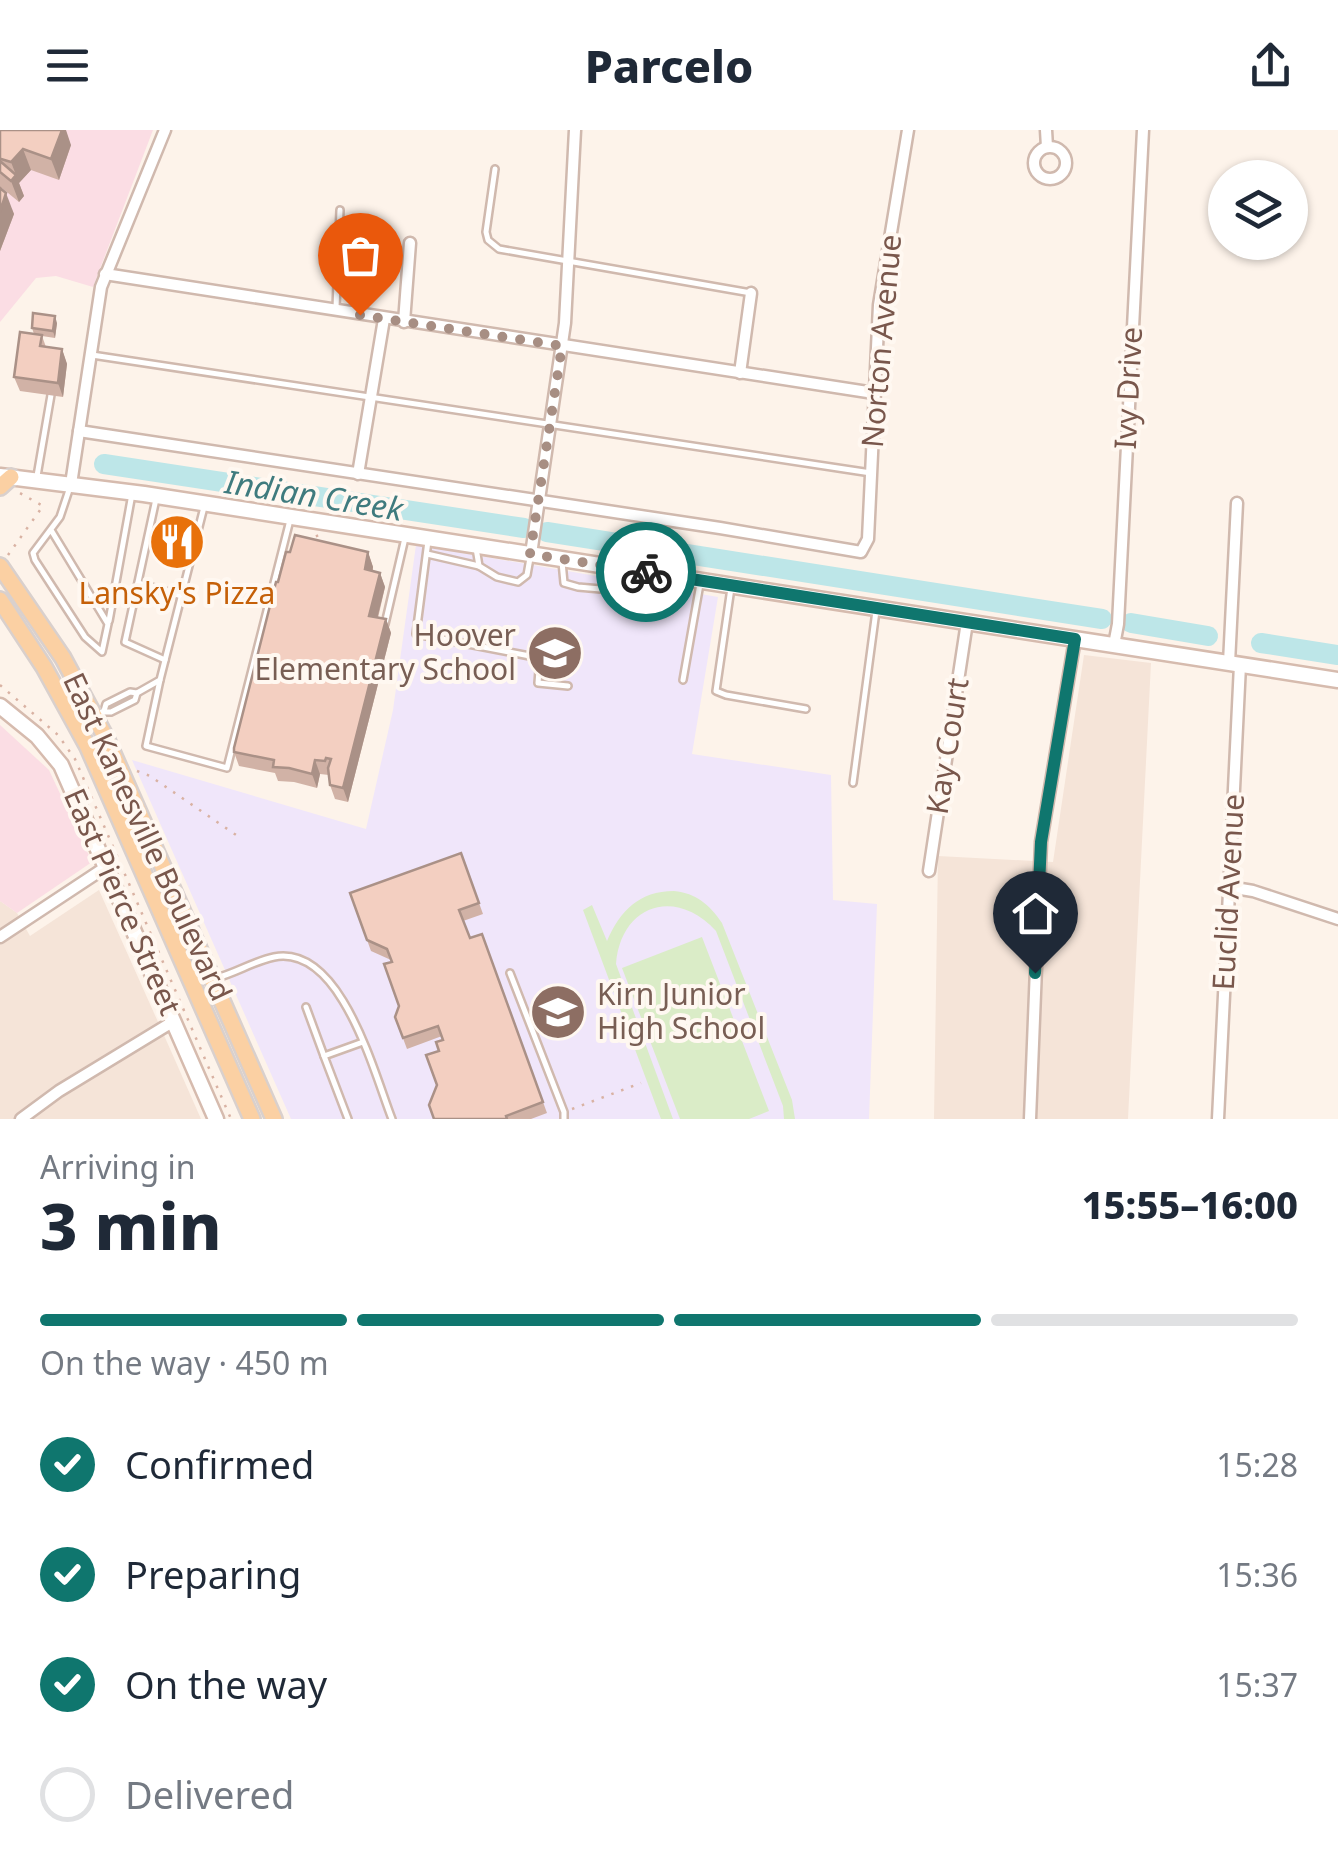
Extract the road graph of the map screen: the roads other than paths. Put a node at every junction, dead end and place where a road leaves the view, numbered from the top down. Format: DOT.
graph roads {
  1 [pos="165,130"];
  2 [pos="575,130"];
  3 [pos="908,130"];
  4 [pos="1046,130"];
  5 [pos="1143,130"];
  6 [pos="1046,147"];
  7 [pos="495,169"];
  8 [pos="340,210"];
  9 [pos="410,242"];
  10 [pos="568,263"];
  11 [pos="105,274"];
  12 [pos="750,293"];
  13 [pos="336,311"];
  14 [pos="384,318"];
  15 [pos="404,322"];
  16 [pos="562,346"];
  17 [pos="90,354"];
  18 [pos="740,373"];
  19 [pos="874,393"];
  20 [pos="51,395"];
  21 [pos="371,397"];
  22 [pos="551,425"];
  23 [pos="79,431"];
  24 [pos="870,472"];
  25 [pos="358,474"];
  26 [pos="36,480"];
  27 [pos="7,483"];
  28 [pos="71,484"];
  29 [pos="132,492"];
  30 [pos="156,496"];
  31 [pos="538,500"];
  32 [pos="1237,502"];
  33 [pos="205,504"];
  34 [pos="290,517"];
  35 [pos="51,530"];
  36 [pos="406,535"];
  37 [pos="428,546"];
  38 [pos="475,546"];
  39 [pos="530,554"];
  40 [pos="562,559"];
  41 [pos="0,566"];
  42 [pos="479,566"];
  43 [pos="629,570"];
  44 [pos="700,580"];
  45 [pos="138,583"];
  46 [pos="731,585"];
  47 [pos="182,596"];
  48 [pos="0,600"];
  49 [pos="876,608"];
  50 [pos="967,622"];
  51 [pos="108,624"];
  52 [pos="385,626"];
  53 [pos="1075,639"];
  54 [pos="1114,645"];
  55 [pos="166,660"];
  56 [pos="1234,664"];
  57 [pos="160,680"];
  58 [pos="683,680"];
  59 [pos="1338,680"];
  60 [pos="568,686"];
  61 [pos="0,706"];
  62 [pos="806,709"];
  63 [pos="99,714"];
  64 [pos="853,783"];
  65 [pos="106,867"];
  66 [pos="929,870"];
  67 [pos="1229,888"];
  68 [pos="1338,919"];
  69 [pos="0,938"];
  70 [pos="510,973"];
  71 [pos="213,978"];
  72 [pos="306,1007"];
  73 [pos="174,1021"];
  74 [pos="363,1042"];
  75 [pos="324,1056"];
  76 [pos="564,1116"];
  77 [pos="21,1119"];
  78 [pos="216,1119"];
  79 [pos="252,1119"];
  80 [pos="274,1119"];
  81 [pos="348,1119"];
  82 [pos="392,1119"];
  83 [pos="1030,1119"];
  84 [pos="1218,1119"];
  1 -- 11 [label="street"];
  2 -- 10 [label="street"];
  3 -- 19 [label="street, Norton Avenue"];
  4 -- 6 [label="street"];
  5 -- 54 [label="street, Ivy Drive"];
  7 -- 10 [label="lane"];
  8 -- 13 [label="lane"];
  9 -- 15 [label="street"];
  10 -- 12 [label="lane"];
  10 -- 16 [label="street"];
  11 -- 13 [label="street"];
  11 -- 17 [label="street"];
  12 -- 18 [label="street"];
  13 -- 14 [label="street"];
  14 -- 15 [label="street"];
  14 -- 21 [label="street"];
  15 -- 16 [label="street"];
  16 -- 18 [label="street"];
  16 -- 22 [label="street"];
  17 -- 21 [label="lane"];
  17 -- 23 [label="street"];
  18 -- 19 [label="street"];
  19 -- 24 [label="street, Norton Avenue"];
  20 -- 26 [label="lane"];
  21 -- 22 [label="lane"];
  21 -- 25 [label="street"];
  22 -- 24 [label="lane"];
  22 -- 31 [label="street"];
  23 -- 25 [label="street"];
  23 -- 28 [label="street"];
  24 -- 31 [label="street, Norton Avenue"];
  25 -- 31 [label="street"];
  26 -- 27 [label="main road"];
  26 -- 28 [label="main road"];
  28 -- 29 [label="main road"];
  28 -- 35 [label="lane"];
  29 -- 30 [label="main road"];
  29 -- 51 [label="lane"];
  30 -- 33 [label="main road"];
  30 -- 45 [label="lane"];
  31 -- 39 [label="street"];
  32 -- 56 [label="street, Euclid Avenue"];
  33 -- 34 [label="main road"];
  33 -- 47 [label="lane"];
  34 -- 36 [label="main road"];
  34 -- 57 [label="lane"];
  35 -- 51 [label="lane"];
  35 -- 51 [label="lane"];
  36 -- 37 [label="main road"];
  36 -- 52 [label="lane"];
  37 -- 38 [label="main road"];
  37 -- 42 [label="lane"];
  37 -- 60 [label="lane"];
  38 -- 39 [label="main road"];
  38 -- 42 [label="lane"];
  39 -- 40 [label="main road"];
  39 -- 42 [label="lane"];
  40 -- 43 [label="main road"];
  40 -- 43 [label="lane"];
  41 -- 63 [label="main road, East Kanesville Boulevard"];
  43 -- 44 [label="main road"];
  44 -- 46 [label="main road"];
  44 -- 58 [label="lane"];
  45 -- 47 [label="lane"];
  45 -- 55 [label="lane"];
  46 -- 49 [label="main road"];
  46 -- 62 [label="lane"];
  47 -- 55 [label="lane"];
  48 -- 79 [label="main road, East Kanesville Boulevard"];
  49 -- 50 [label="main road"];
  49 -- 64 [label="lane"];
  50 -- 53 [label="main road"];
  50 -- 66 [label="street, Kay Court"];
  53 -- 54 [label="main road"];
  53 -- 83 [label="street"];
  54 -- 56 [label="main road"];
  55 -- 57 [label="lane"];
  56 -- 59 [label="main road"];
  56 -- 67 [label="street, Euclid Avenue"];
  57 -- 63 [label="lane"];
  61 -- 65 [label="main road, East Pierce Street"];
  63 -- 71 [label="main road, East Kanesville Boulevard"];
  65 -- 69 [label="street"];
  65 -- 73 [label="main road, East Pierce Street"];
  67 -- 68 [label="street"];
  67 -- 84 [label="street, Euclid Avenue"];
  70 -- 76 [label="lane"];
  71 -- 74 [label="lane"];
  71 -- 80 [label="main road, East Kanesville Boulevard"];
  72 -- 75 [label="lane"];
  73 -- 77 [label="street"];
  73 -- 78 [label="main road, East Pierce Street"];
  74 -- 75 [label="lane"];
  74 -- 82 [label="lane"];
  75 -- 81 [label="lane"];
}
